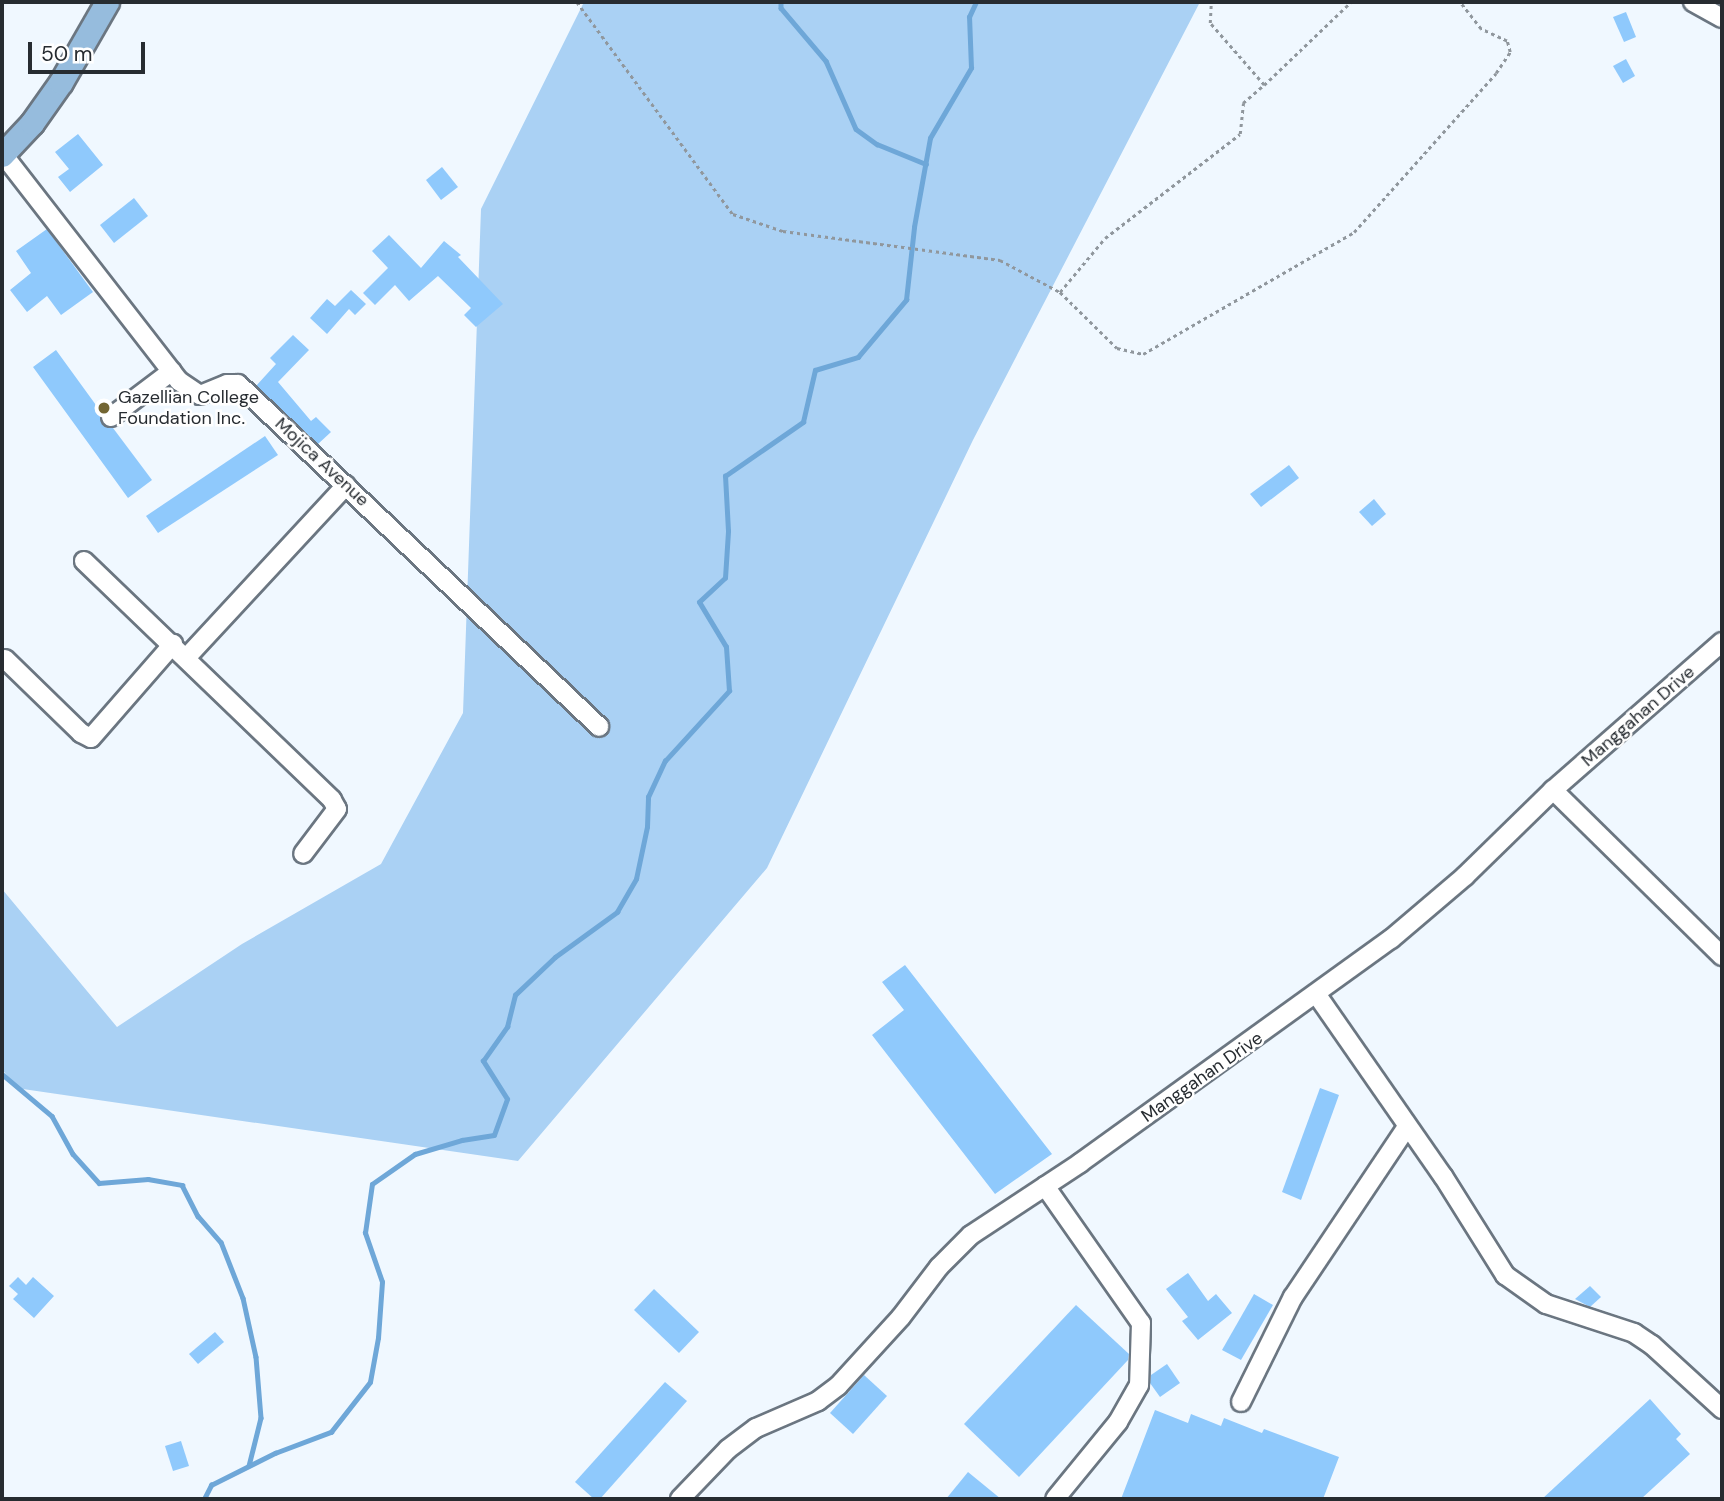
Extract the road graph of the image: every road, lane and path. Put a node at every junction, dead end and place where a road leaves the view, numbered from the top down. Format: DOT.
graph roads {
  1 [pos="107,2"];
  2 [pos="577,2"];
  3 [pos="1211,2"];
  4 [pos="1351,2"];
  5 [pos="1460,2"];
  6 [pos="1693,2"];
  7 [pos="1722,18"];
  8 [pos="1264,85"];
  9 [pos="3,154"];
  10 [pos="1060,292"];
  11 [pos="172,371"];
  12 [pos="111,417"];
  13 [pos="346,485"];
  14 [pos="84,561"];
  15 [pos="1722,642"];
  16 [pos="173,644"];
  17 [pos="187,657"];
  18 [pos="5,659"];
  19 [pos="599,727"];
  20 [pos="1553,790"];
  21 [pos="303,854"];
  22 [pos="1722,956"];
  23 [pos="1317,995"];
  24 [pos="1407,1127"];
  25 [pos="1045,1186"];
  26 [pos="1241,1402"];
  27 [pos="1722,1409"];
  28 [pos="680,1499"];
  29 [pos="1055,1499"];
  1 -- 9 [label="main road"];
  2 -- 10 [label="path"];
  3 -- 8 [label="path"];
  4 -- 8 [label="path"];
  5 -- 10 [label="path"];
  6 -- 7 [label="street"];
  8 -- 10 [label="path"];
  9 -- 11 [label="street, Mojica Avenue"];
  11 -- 12 [label="street"];
  11 -- 13 [label="street, Mojica Avenue"];
  13 -- 17 [label="street"];
  13 -- 19 [label="street, Mojica Avenue"];
  14 -- 16 [label="street"];
  15 -- 20 [label="street, Manggahan Drive"];
  16 -- 17 [label="street"];
  16 -- 18 [label="street"];
  17 -- 21 [label="street"];
  20 -- 22 [label="street"];
  20 -- 23 [label="street, Manggahan Drive"];
  23 -- 24 [label="street"];
  23 -- 25 [label="street, Manggahan Drive"];
  24 -- 26 [label="street"];
  24 -- 27 [label="street"];
  25 -- 28 [label="street, Manggahan Drive"];
  25 -- 29 [label="street"];
}
